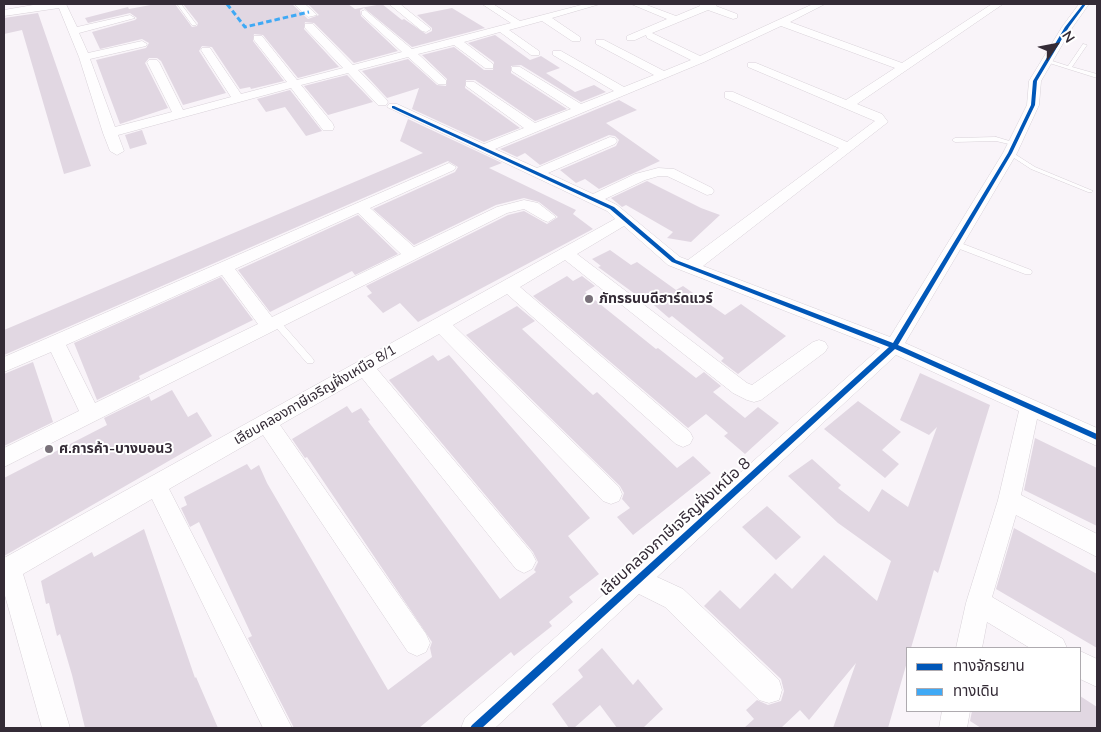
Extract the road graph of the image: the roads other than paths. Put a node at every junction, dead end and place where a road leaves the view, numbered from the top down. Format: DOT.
graph roads {
  1 [pos="75,4"];
  2 [pos="179,4"];
  3 [pos="298,4"];
  4 [pos="394,4"];
  5 [pos="487,4"];
  6 [pos="595,4"];
  7 [pos="636,4"];
  8 [pos="820,4"];
  9 [pos="998,4"];
  10 [pos="1084,4"];
  11 [pos="59,5"];
  12 [pos="707,5"];
  13 [pos="364,7"];
  14 [pos="4,13"];
  15 [pos="543,17"];
  16 [pos="130,18"];
  17 [pos="676,19"];
  18 [pos="515,21"];
  19 [pos="780,22"];
  20 [pos="194,24"];
  21 [pos="500,28"];
  22 [pos="768,28"];
  23 [pos="426,29"];
  24 [pos="73,31"];
  25 [pos="652,36"];
  26 [pos="258,38"];
  27 [pos="630,38"];
  28 [pos="576,39"];
  29 [pos="455,40"];
  30 [pos="600,42"];
  31 [pos="142,44"];
  32 [pos="1085,45"];
  33 [pos="206,50"];
  34 [pos="409,52"];
  35 [pos="534,53"];
  36 [pos="557,53"];
  37 [pos="84,57"];
  38 [pos="700,60"];
  39 [pos="1046,61"];
  40 [pos="153,62"];
  41 [pos="752,65"];
  42 [pos="489,66"];
  43 [pos="903,67"];
  44 [pos="349,68"];
  45 [pos="1069,68"];
  46 [pos="516,69"];
  47 [pos="664,75"];
  48 [pos="1097,76"];
  49 [pos="442,82"];
  50 [pos="293,83"];
  51 [pos="470,84"];
  52 [pos="623,91"];
  53 [pos="728,95"];
  54 [pos="238,98"];
  55 [pos="848,104"];
  56 [pos="580,109"];
  57 [pos="179,114"];
  58 [pos="328,126"];
  59 [pos="533,128"];
  60 [pos="109,133"];
  61 [pos="955,140"];
  62 [pos="610,141"];
  63 [pos="847,147"];
  64 [pos="1011,148"];
  65 [pos="483,149"];
  66 [pos="117,151"];
  67 [pos="449,167"];
  68 [pos="537,174"];
  69 [pos="707,191"];
  70 [pos="1090,191"];
  71 [pos="593,199"];
  72 [pos="360,207"];
  73 [pos="548,217"];
  74 [pos="626,219"];
  75 [pos="955,244"];
  76 [pos="566,253"];
  77 [pos="410,254"];
  78 [pos="225,267"];
  79 [pos="689,268"];
  80 [pos="1028,272"];
  81 [pos="508,286"];
  82 [pos="272,324"];
  83 [pos="440,324"];
  84 [pos="55,342"];
  85 [pos="894,346"];
  86 [pos="819,347"];
  87 [pos="310,361"];
  88 [pos="4,365"];
  89 [pos="364,367"];
  90 [pos="1030,407"];
  91 [pos="90,414"];
  92 [pos="266,422"];
  93 [pos="1097,437"];
  94 [pos="683,438"];
  95 [pos="4,458"];
  96 [pos="156,485"];
  97 [pos="611,494"];
  98 [pos="1009,500"];
  99 [pos="1097,546"];
  100 [pos="524,560"];
  101 [pos="6,569"];
  102 [pos="638,580"];
  103 [pos="978,603"];
  104 [pos="417,644"];
  105 [pos="969,647"];
  106 [pos="1052,647"];
  107 [pos="1081,665"];
  108 [pos="1097,674"];
  109 [pos="769,690"];
  110 [pos="956,712"];
  111 [pos="56,728"];
  112 [pos="278,728"];
  113 [pos="475,728"];
  114 [pos="953,728"];
  1 -- 11 [label="street"];
  2 -- 20 [label="lane"];
  3 -- 44 [label="street"];
  4 -- 23 [label="street"];
  5 -- 18 [label="street"];
  6 -- 15 [label="street"];
  7 -- 17 [label="street"];
  8 -- 19 [label="street"];
  9 -- 43 [label="street"];
  10 -- 39 [label="street, เลียบคลองภาษีเจริญฝั่งเหนือ 8"];
  11 -- 14 [label="street"];
  11 -- 24 [label="street"];
  12 -- 17 [label="street"];
  12 -- 22 [label="street"];
  13 -- 34 [label="street"];
  15 -- 21 [label="street"];
  15 -- 28 [label="street"];
  16 -- 24 [label="street"];
  17 -- 27 [label="street"];
  19 -- 22 [label="street"];
  19 -- 43 [label="street"];
  21 -- 29 [label="street"];
  21 -- 35 [label="street"];
  22 -- 38 [label="street"];
  24 -- 37 [label="street"];
  25 -- 38 [label="street"];
  26 -- 50 [label="street"];
  29 -- 34 [label="street"];
  29 -- 42 [label="street"];
  30 -- 47 [label="street"];
  31 -- 37 [label="street"];
  32 -- 45 [label="lane"];
  33 -- 54 [label="street"];
  34 -- 44 [label="street"];
  34 -- 49 [label="street"];
  36 -- 52 [label="street"];
  37 -- 60 [label="street"];
  38 -- 47 [label="street"];
  39 -- 45 [label="lane"];
  39 -- 64 [label="street, เลียบคลองภาษีเจริญฝั่งเหนือ 8"];
  40 -- 57 [label="street"];
  41 -- 55 [label="street"];
  43 -- 55 [label="street"];
  44 -- 50 [label="street"];
  44 -- 65 [label="street"];
  45 -- 48 [label="lane"];
  46 -- 56 [label="street"];
  47 -- 52 [label="street"];
  50 -- 54 [label="street"];
  50 -- 58 [label="street"];
  51 -- 59 [label="street"];
  52 -- 56 [label="street"];
  53 -- 63 [label="street"];
  54 -- 57 [label="street"];
  55 -- 63 [label="street"];
  56 -- 59 [label="street"];
  57 -- 60 [label="street"];
  59 -- 65 [label="street"];
  60 -- 66 [label="street"];
  61 -- 64 [label="lane"];
  62 -- 68 [label="street"];
  63 -- 79 [label="street"];
  64 -- 70 [label="lane"];
  64 -- 75 [label="street, เลียบคลองภาษีเจริญฝั่งเหนือ 8"];
  65 -- 68 [label="street"];
  67 -- 72 [label="street"];
  68 -- 71 [label="street"];
  69 -- 71 [label="street"];
  71 -- 74 [label="street"];
  72 -- 77 [label="street"];
  72 -- 78 [label="street"];
  73 -- 77 [label="street"];
  74 -- 76 [label="street, เลียบคลองภาษีเจริญฝั่งเหนือ 8/1"];
  74 -- 79 [label="street"];
  75 -- 80 [label="lane"];
  75 -- 85 [label="street, เลียบคลองภาษีเจริญฝั่งเหนือ 8"];
  76 -- 81 [label="street, เลียบคลองภาษีเจริญฝั่งเหนือ 8/1"];
  76 -- 86 [label="street"];
  77 -- 82 [label="street"];
  78 -- 82 [label="street"];
  78 -- 84 [label="street"];
  79 -- 85 [label="street"];
  81 -- 83 [label="street, เลียบคลองภาษีเจริญฝั่งเหนือ 8/1"];
  81 -- 94 [label="street"];
  82 -- 87 [label="lane"];
  82 -- 91 [label="street"];
  83 -- 89 [label="street, เลียบคลองภาษีเจริญฝั่งเหนือ 8/1"];
  83 -- 97 [label="street"];
  84 -- 88 [label="street"];
  84 -- 91 [label="street"];
  85 -- 90 [label="street"];
  85 -- 102 [label="street, เลียบคลองภาษีเจริญฝั่งเหนือ 8"];
  89 -- 92 [label="street, เลียบคลองภาษีเจริญฝั่งเหนือ 8/1"];
  89 -- 100 [label="street"];
  90 -- 93 [label="street"];
  90 -- 98 [label="street"];
  91 -- 95 [label="street"];
  92 -- 96 [label="street, เลียบคลองภาษีเจริญฝั่งเหนือ 8/1"];
  92 -- 104 [label="street"];
  96 -- 101 [label="street, เลียบคลองภาษีเจริญฝั่งเหนือ 8/1"];
  96 -- 112 [label="street"];
  98 -- 99 [label="street"];
  98 -- 103 [label="street"];
  101 -- 111 [label="street"];
  102 -- 109 [label="street"];
  102 -- 113 [label="street, เลียบคลองภาษีเจริญฝั่งเหนือ 8"];
  103 -- 105 [label="street"];
  103 -- 106 [label="street"];
  107 -- 108 [label="street"];
  110 -- 114 [label="street"];
}
